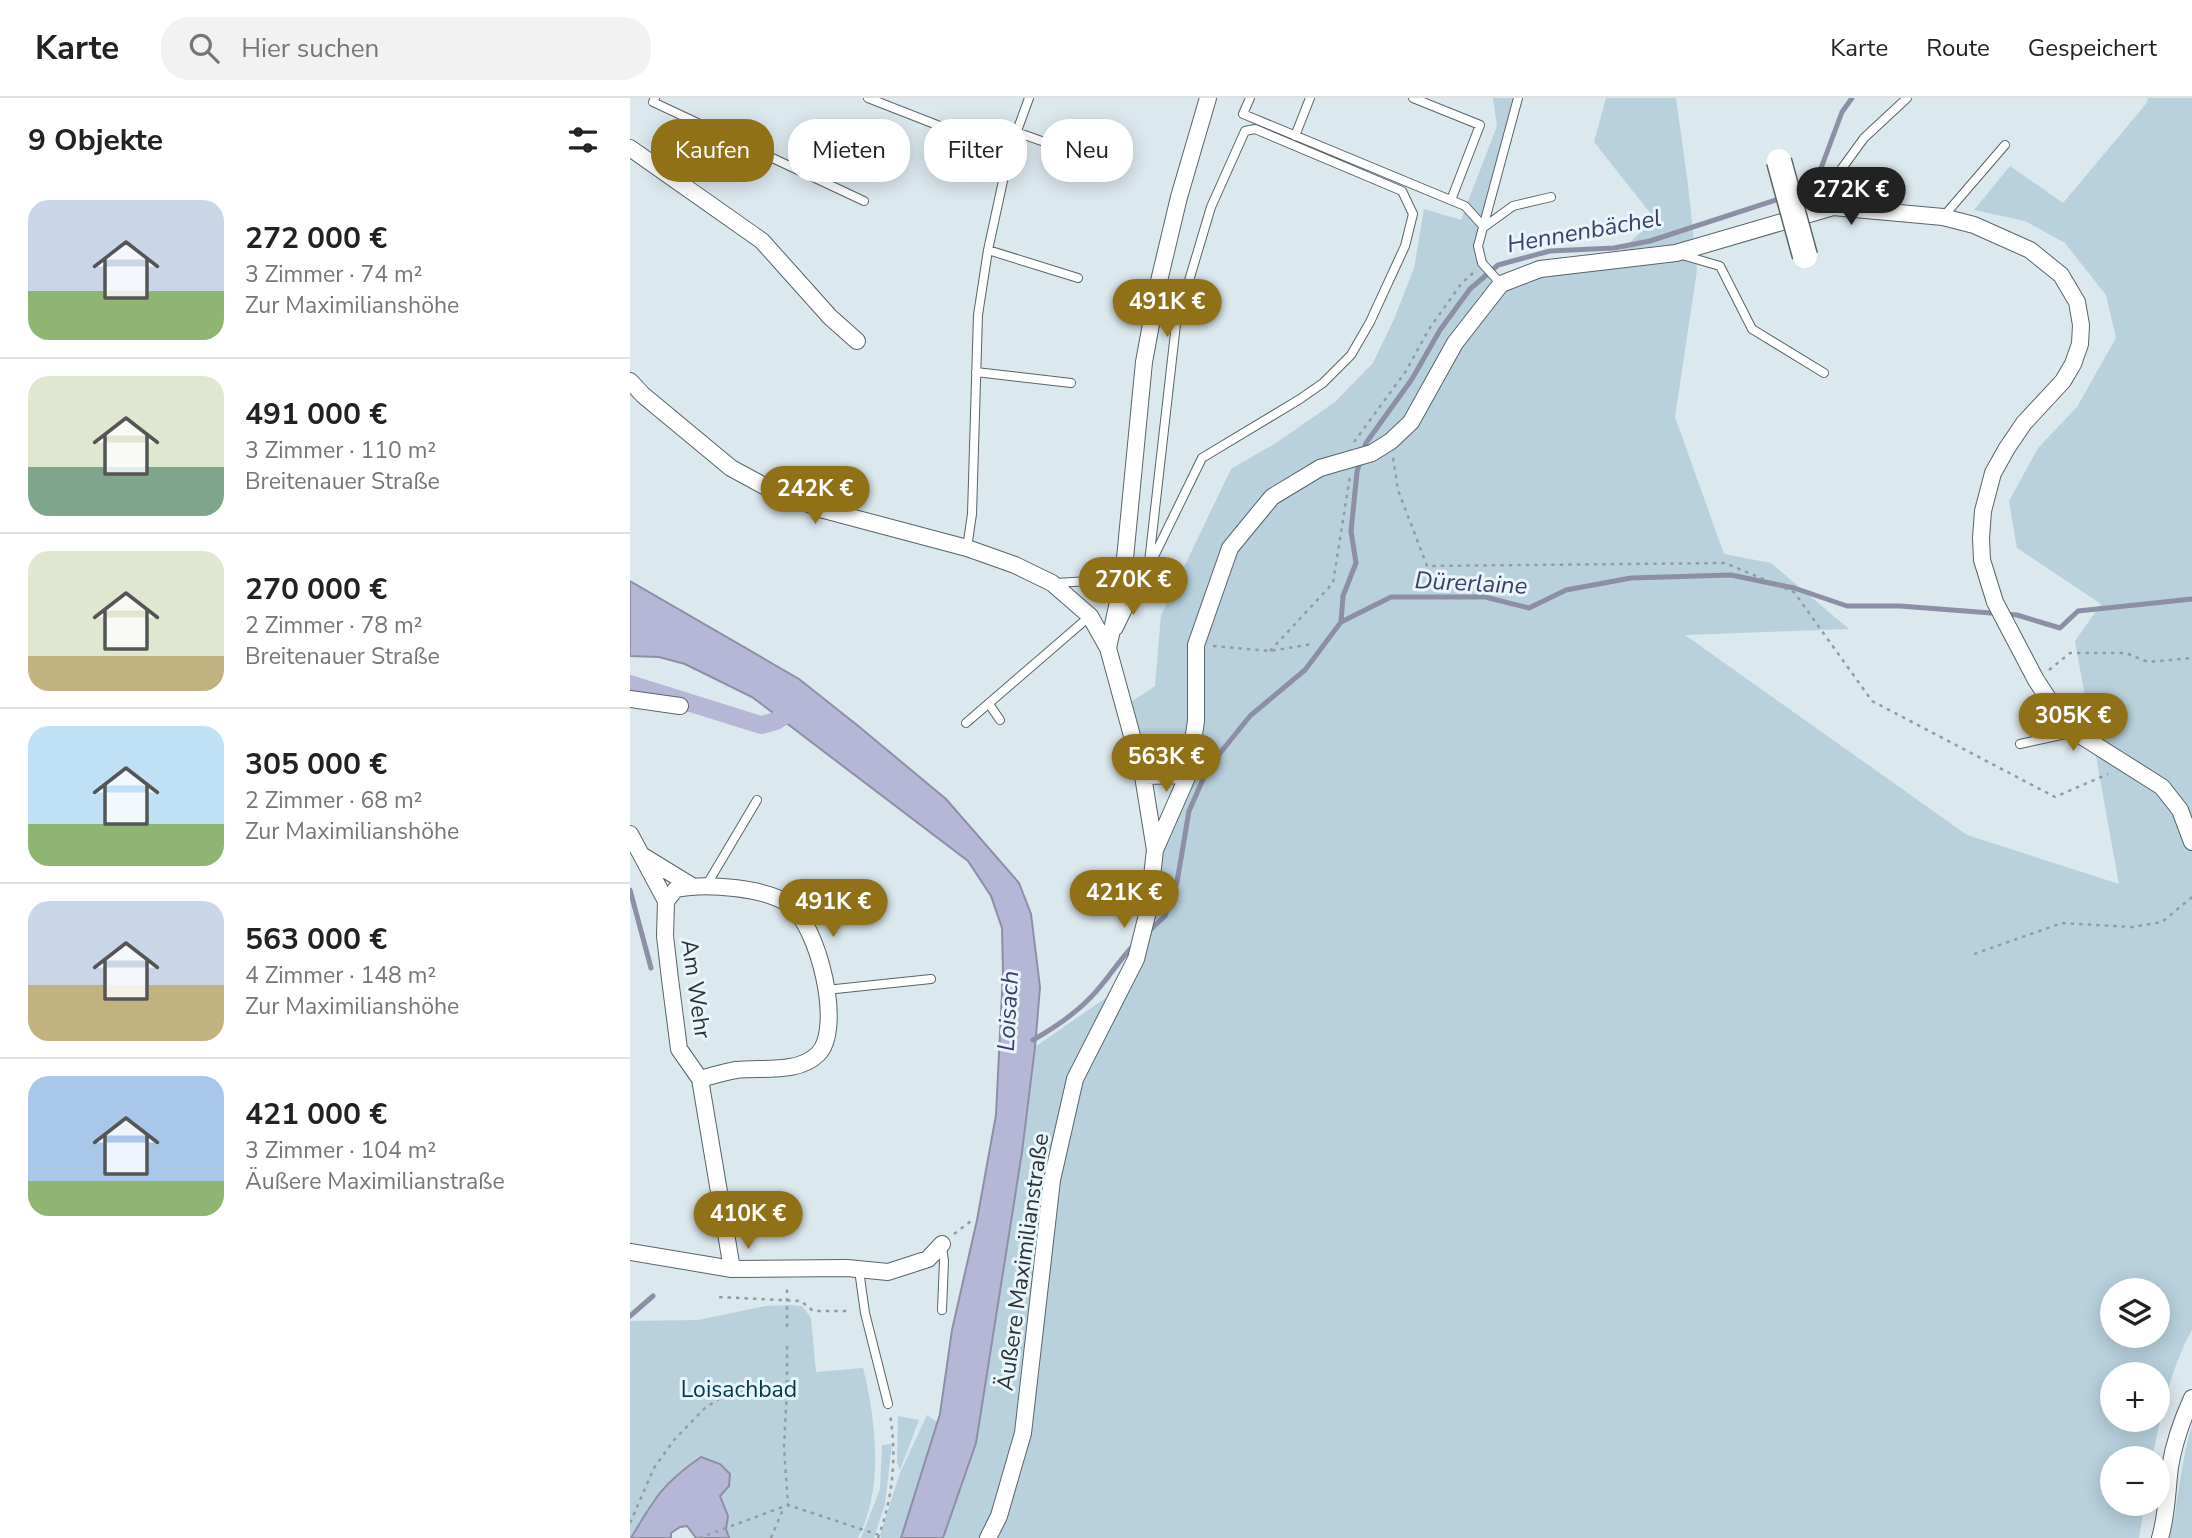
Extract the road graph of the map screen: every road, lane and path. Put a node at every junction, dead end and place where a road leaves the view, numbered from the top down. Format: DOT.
graph roads {
  1 [pos="655,98"];
  2 [pos="868,98"];
  3 [pos="1029,98"];
  4 [pos="1208,98"];
  5 [pos="1250,98"];
  6 [pos="1310,98"];
  7 [pos="1413,98"];
  8 [pos="1518,98"];
  9 [pos="1907,98"];
  10 [pos="1021,119"];
  11 [pos="924,120"];
  12 [pos="1295,136"];
  13 [pos="2005,145"];
  14 [pos="630,148"];
  15 [pos="1779,161"];
  16 [pos="1003,182"];
  17 [pos="1551,197"];
  18 [pos="1451,200"];
  19 [pos="864,201"];
  20 [pos="1833,207"];
  21 [pos="1943,217"];
  22 [pos="1484,227"];
  23 [pos="988,250"];
  24 [pos="1676,253"];
  25 [pos="1805,256"];
  26 [pos="1482,263"];
  27 [pos="1078,278"];
  28 [pos="1499,281"];
  29 [pos="857,341"];
  30 [pos="976,372"];
  31 [pos="1824,373"];
  32 [pos="630,381"];
  33 [pos="1071,383"];
  34 [pos="1391,441"];
  35 [pos="1349,454"];
  36 [pos="967,548"];
  37 [pos="1148,571"];
  38 [pos="1122,579"];
  39 [pos="1052,583"];
  40 [pos="1090,616"];
  41 [pos="1312,644"];
  42 [pos="1196,645"];
  43 [pos="1108,648"];
  44 [pos="1270,651"];
  45 [pos="2192,658"];
  46 [pos="2036,680"];
  47 [pos="630,699"];
  48 [pos="989,704"];
  49 [pos="680,706"];
  50 [pos="1000,720"];
  51 [pos="966,723"];
  52 [pos="2075,732"];
  53 [pos="2020,744"];
  54 [pos="2130,765"];
  55 [pos="1188,775"];
  56 [pos="1143,776"];
  57 [pos="757,800"];
  58 [pos="630,834"];
  59 [pos="2192,842"];
  60 [pos="1155,850"];
  61 [pos="641,854"];
  62 [pos="699,886"];
  63 [pos="2192,897"];
  64 [pos="666,901"];
  65 [pos="1974,954"];
  66 [pos="931,979"];
  67 [pos="825,990"];
  68 [pos="699,1079"];
  69 [pos="971,1221"];
  70 [pos="942,1244"];
  71 [pos="630,1252"];
  72 [pos="732,1269"];
  73 [pos="788,1269"];
  74 [pos="859,1270"];
  75 [pos="719,1297"];
  76 [pos="787,1300"];
  77 [pos="942,1310"];
  78 [pos="865,1311"];
  79 [pos="787,1327"];
  80 [pos="787,1346"];
  81 [pos="787,1390"];
  82 [pos="2192,1398"];
  83 [pos="888,1404"];
  84 [pos="786,1506"];
  85 [pos="630,1523"];
  86 [pos="879,1537"];
  87 [pos="699,1538"];
  88 [pos="771,1538"];
  89 [pos="988,1538"];
  90 [pos="2160,1538"];
  1 -- 19 [label="lane"];
  2 -- 11 [label="lane"];
  3 -- 10 [label="lane"];
  4 -- 38 [label="street"];
  5 -- 12 [label="lane"];
  6 -- 12 [label="lane"];
  7 -- 18 [label="lane"];
  8 -- 22 [label="lane"];
  9 -- 20 [label="lane"];
  12 -- 18 [label="lane"];
  13 -- 21 [label="lane"];
  14 -- 29 [label="street"];
  15 -- 25 [label="main road, bridge"];
  16 -- 23 [label="lane"];
  17 -- 22 [label="lane"];
  18 -- 22 [label="lane"];
  20 -- 21 [label="street"];
  20 -- 24 [label="street"];
  21 -- 46 [label="street"];
  22 -- 26 [label="lane"];
  23 -- 27 [label="lane"];
  23 -- 30 [label="lane"];
  24 -- 28 [label="street"];
  24 -- 31 [label="lane"];
  26 -- 28 [label="lane"];
  26 -- 35 [label="path"];
  28 -- 34 [label="street"];
  30 -- 33 [label="lane"];
  30 -- 36 [label="lane"];
  32 -- 36 [label="street, Äußere Maximilianstraße"];
  34 -- 35 [label="street"];
  34 -- 54 [label="path"];
  35 -- 42 [label="street"];
  35 -- 44 [label="path"];
  36 -- 39 [label="street, Äußere Maximilianstraße"];
  37 -- 37 [label="lane"];
  37 -- 43 [label="lane"];
  38 -- 39 [label="lane"];
  38 -- 43 [label="street"];
  39 -- 40 [label="street, Äußere Maximilianstraße"];
  40 -- 43 [label="street, Äußere Maximilianstraße"];
  40 -- 48 [label="lane"];
  41 -- 44 [label="path"];
  42 -- 44 [label="path"];
  42 -- 55 [label="street"];
  43 -- 56 [label="street, Äußere Maximilianstraße"];
  45 -- 46 [label="path"];
  46 -- 52 [label="street"];
  47 -- 49 [label="street"];
  48 -- 50 [label="lane"];
  48 -- 51 [label="lane"];
  52 -- 53 [label="lane"];
  52 -- 54 [label="street"];
  54 -- 59 [label="street"];
  55 -- 56 [label="street"];
  55 -- 60 [label="street"];
  56 -- 60 [label="street, Äußere Maximilianstraße"];
  57 -- 62 [label="lane"];
  58 -- 61 [label="street, Am Wehr"];
  60 -- 89 [label="street, Äußere Maximilianstraße"];
  61 -- 62 [label="street, Am Wehr"];
  61 -- 64 [label="street, Am Wehr"];
  62 -- 64 [label="street"];
  62 -- 67 [label="street, Am Wehr"];
  63 -- 65 [label="path"];
  64 -- 68 [label="street, Am Wehr"];
  66 -- 67 [label="lane"];
  67 -- 68 [label="street, Am Wehr"];
  68 -- 72 [label="street, Am Wehr"];
  69 -- 70 [label="path"];
  70 -- 74 [label="street"];
  70 -- 77 [label="lane"];
  71 -- 72 [label="street"];
  72 -- 73 [label="street"];
  73 -- 74 [label="street"];
  73 -- 76 [label="path"];
  74 -- 78 [label="lane"];
  75 -- 76 [label="path"];
  76 -- 78 [label="path"];
  76 -- 79 [label="path"];
  78 -- 83 [label="lane"];
  80 -- 81 [label="path"];
  81 -- 84 [label="path"];
  81 -- 85 [label="path"];
  82 -- 90 [label="street"];
  83 -- 86 [label="path"];
  84 -- 86 [label="path"];
  84 -- 87 [label="path"];
  84 -- 88 [label="path"];
}
